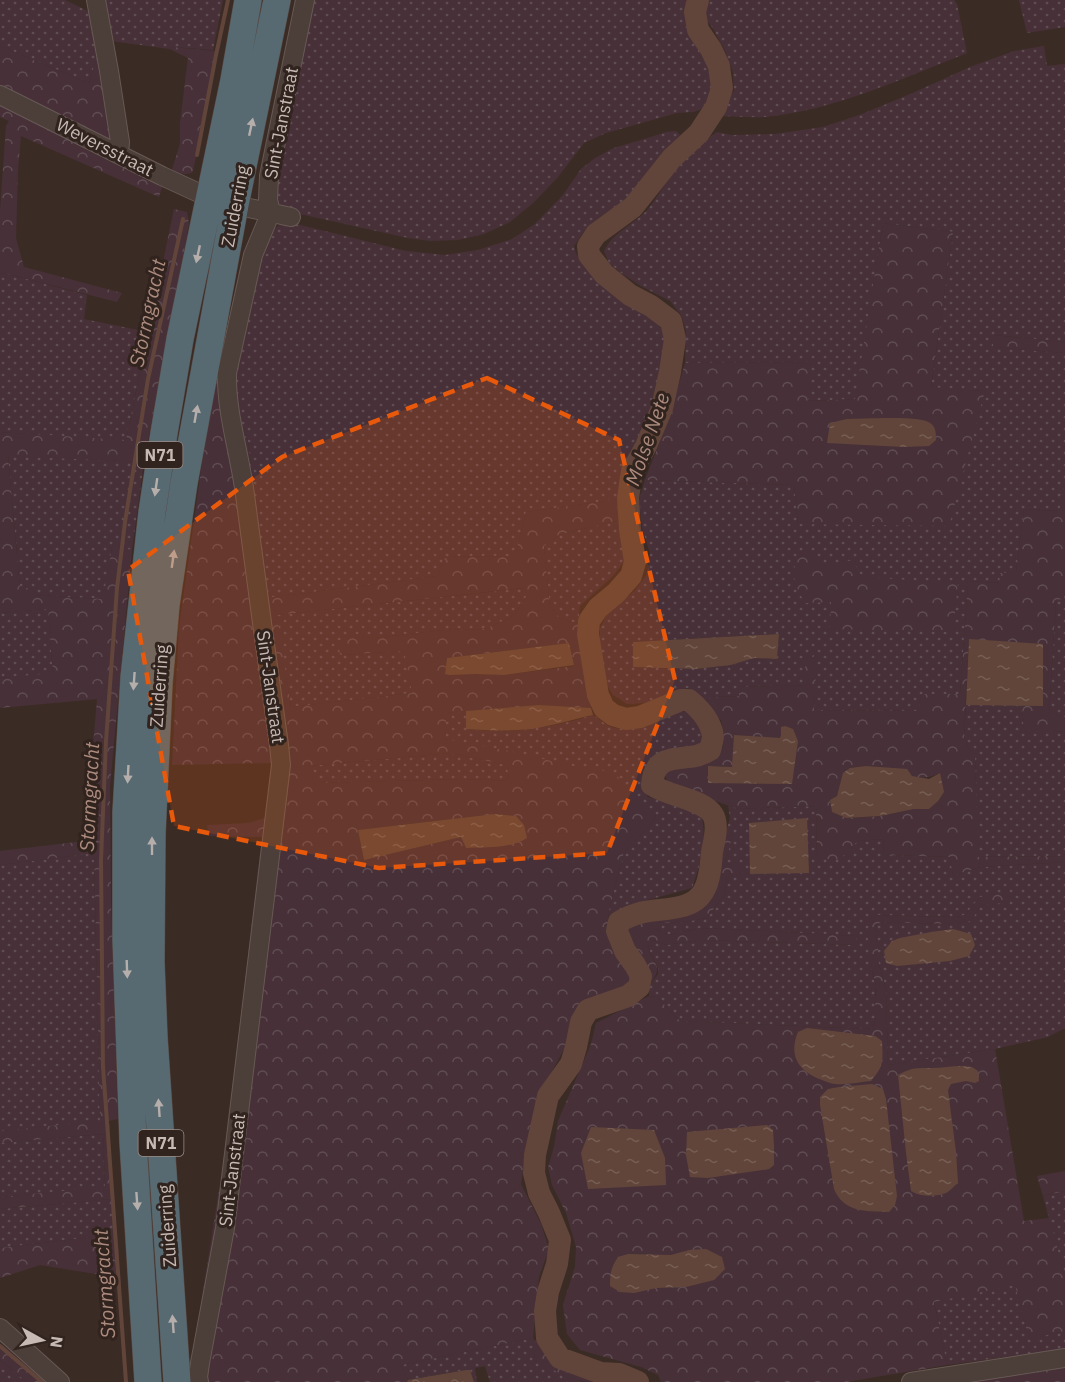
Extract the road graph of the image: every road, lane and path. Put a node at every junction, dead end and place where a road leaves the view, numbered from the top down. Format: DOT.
graph roads {
  1 [pos="96,0"];
  2 [pos="249,0"];
  3 [pos="277,0"];
  4 [pos="305,0"];
  5 [pos="0,95"];
  6 [pos="118,153"];
  7 [pos="222,201"];
  8 [pos="271,212"];
  9 [pos="291,217"];
  10 [pos="0,1328"];
  11 [pos="1065,1358"];
  12 [pos="147,1381"];
  13 [pos="60,1382"];
  14 [pos="177,1382"];
  15 [pos="199,1382"];
  16 [pos="911,1382"];
  1 -- 6 [label="street"];
  2 -- 7 [label="highway, Zuiderring / N71"];
  7 -- 3 [label="highway, Zuiderring / N71, one-way"];
  4 -- 8 [label="street, Sint-Janstraat"];
  5 -- 6 [label="street, Weversstraat"];
  6 -- 7 [label="street, Weversstraat"];
  7 -- 8 [label="street, Weversstraat"];
  7 -- 12 [label="highway, Zuiderring / N71, one-way"];
  14 -- 7 [label="highway, Zuiderring / N71, one-way"];
  8 -- 9 [label="street, Weversstraat"];
  8 -- 15 [label="street, Sint-Janstraat"];
  10 -- 13 [label="street"];
  11 -- 16 [label="street"];
}
